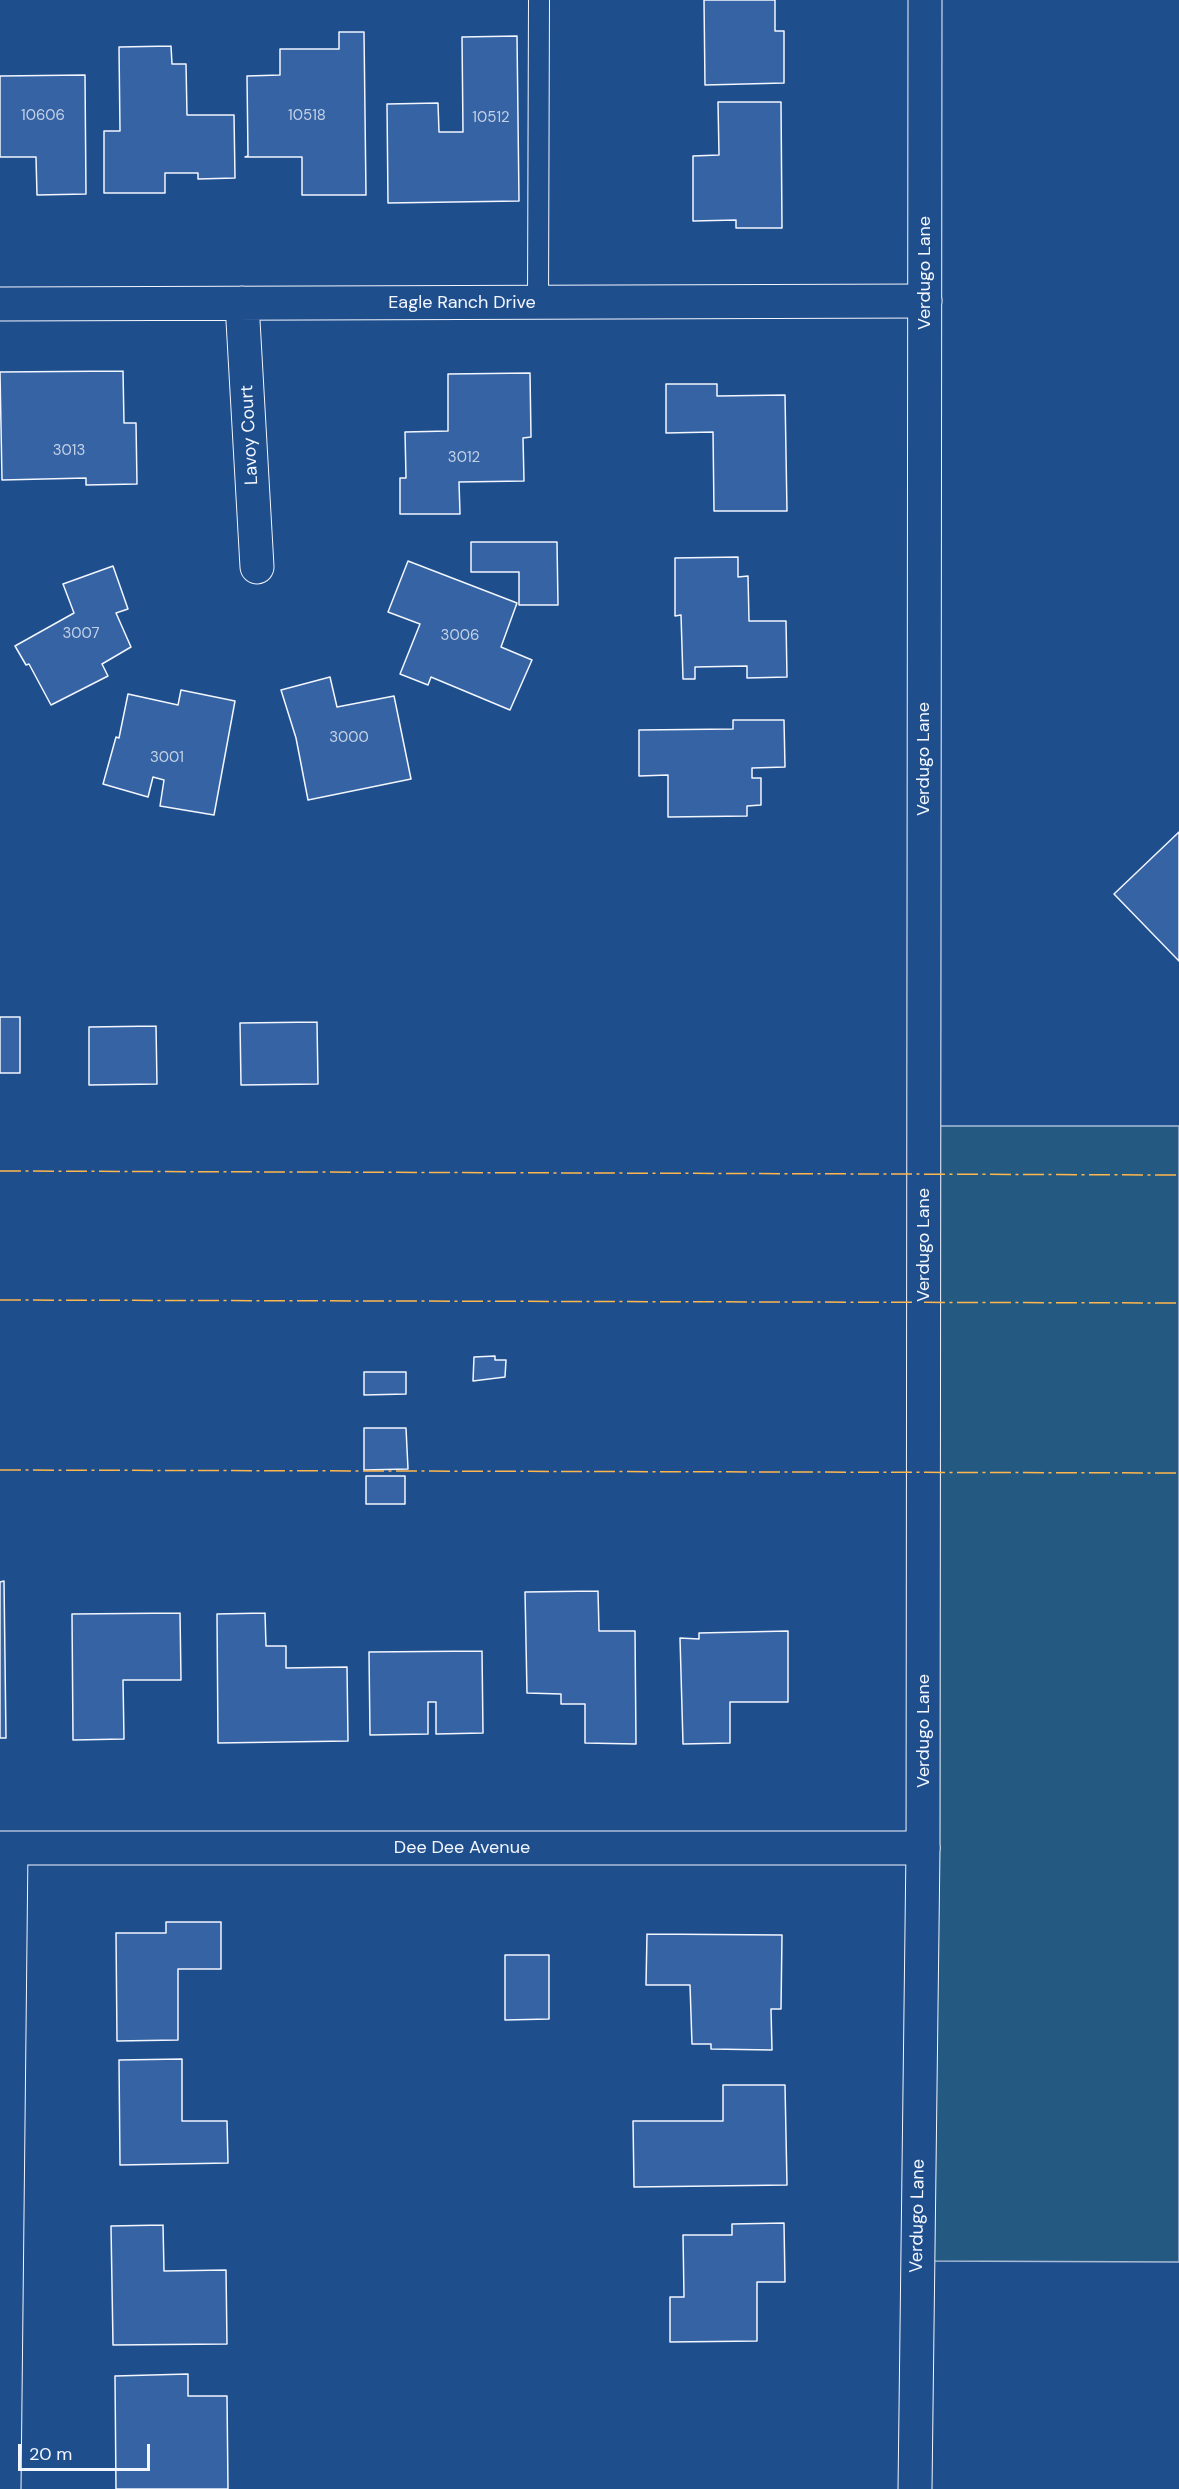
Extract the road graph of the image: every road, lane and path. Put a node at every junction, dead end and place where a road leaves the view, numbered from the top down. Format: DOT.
graph roads {
  1 [pos="539,0"];
  2 [pos="925,0"];
  3 [pos="925,301"];
  4 [pos="538,302"];
  5 [pos="242,303"];
  6 [pos="0,304"];
  7 [pos="257,567"];
  8 [pos="5,1848"];
  9 [pos="924,1848"];
  10 [pos="4,2489"];
  11 [pos="915,2489"];
  1 -- 4 [label="lane"];
  2 -- 3 [label="street, Verdugo Lane"];
  3 -- 4 [label="street, Eagle Ranch Drive"];
  3 -- 9 [label="street, Verdugo Lane"];
  4 -- 5 [label="street, Eagle Ranch Drive"];
  5 -- 6 [label="street, Eagle Ranch Drive"];
  5 -- 7 [label="street, Lavoy Court"];
  8 -- 9 [label="street, Dee Dee Avenue"];
  8 -- 10 [label="street"];
  9 -- 11 [label="street, Verdugo Lane"];
}
